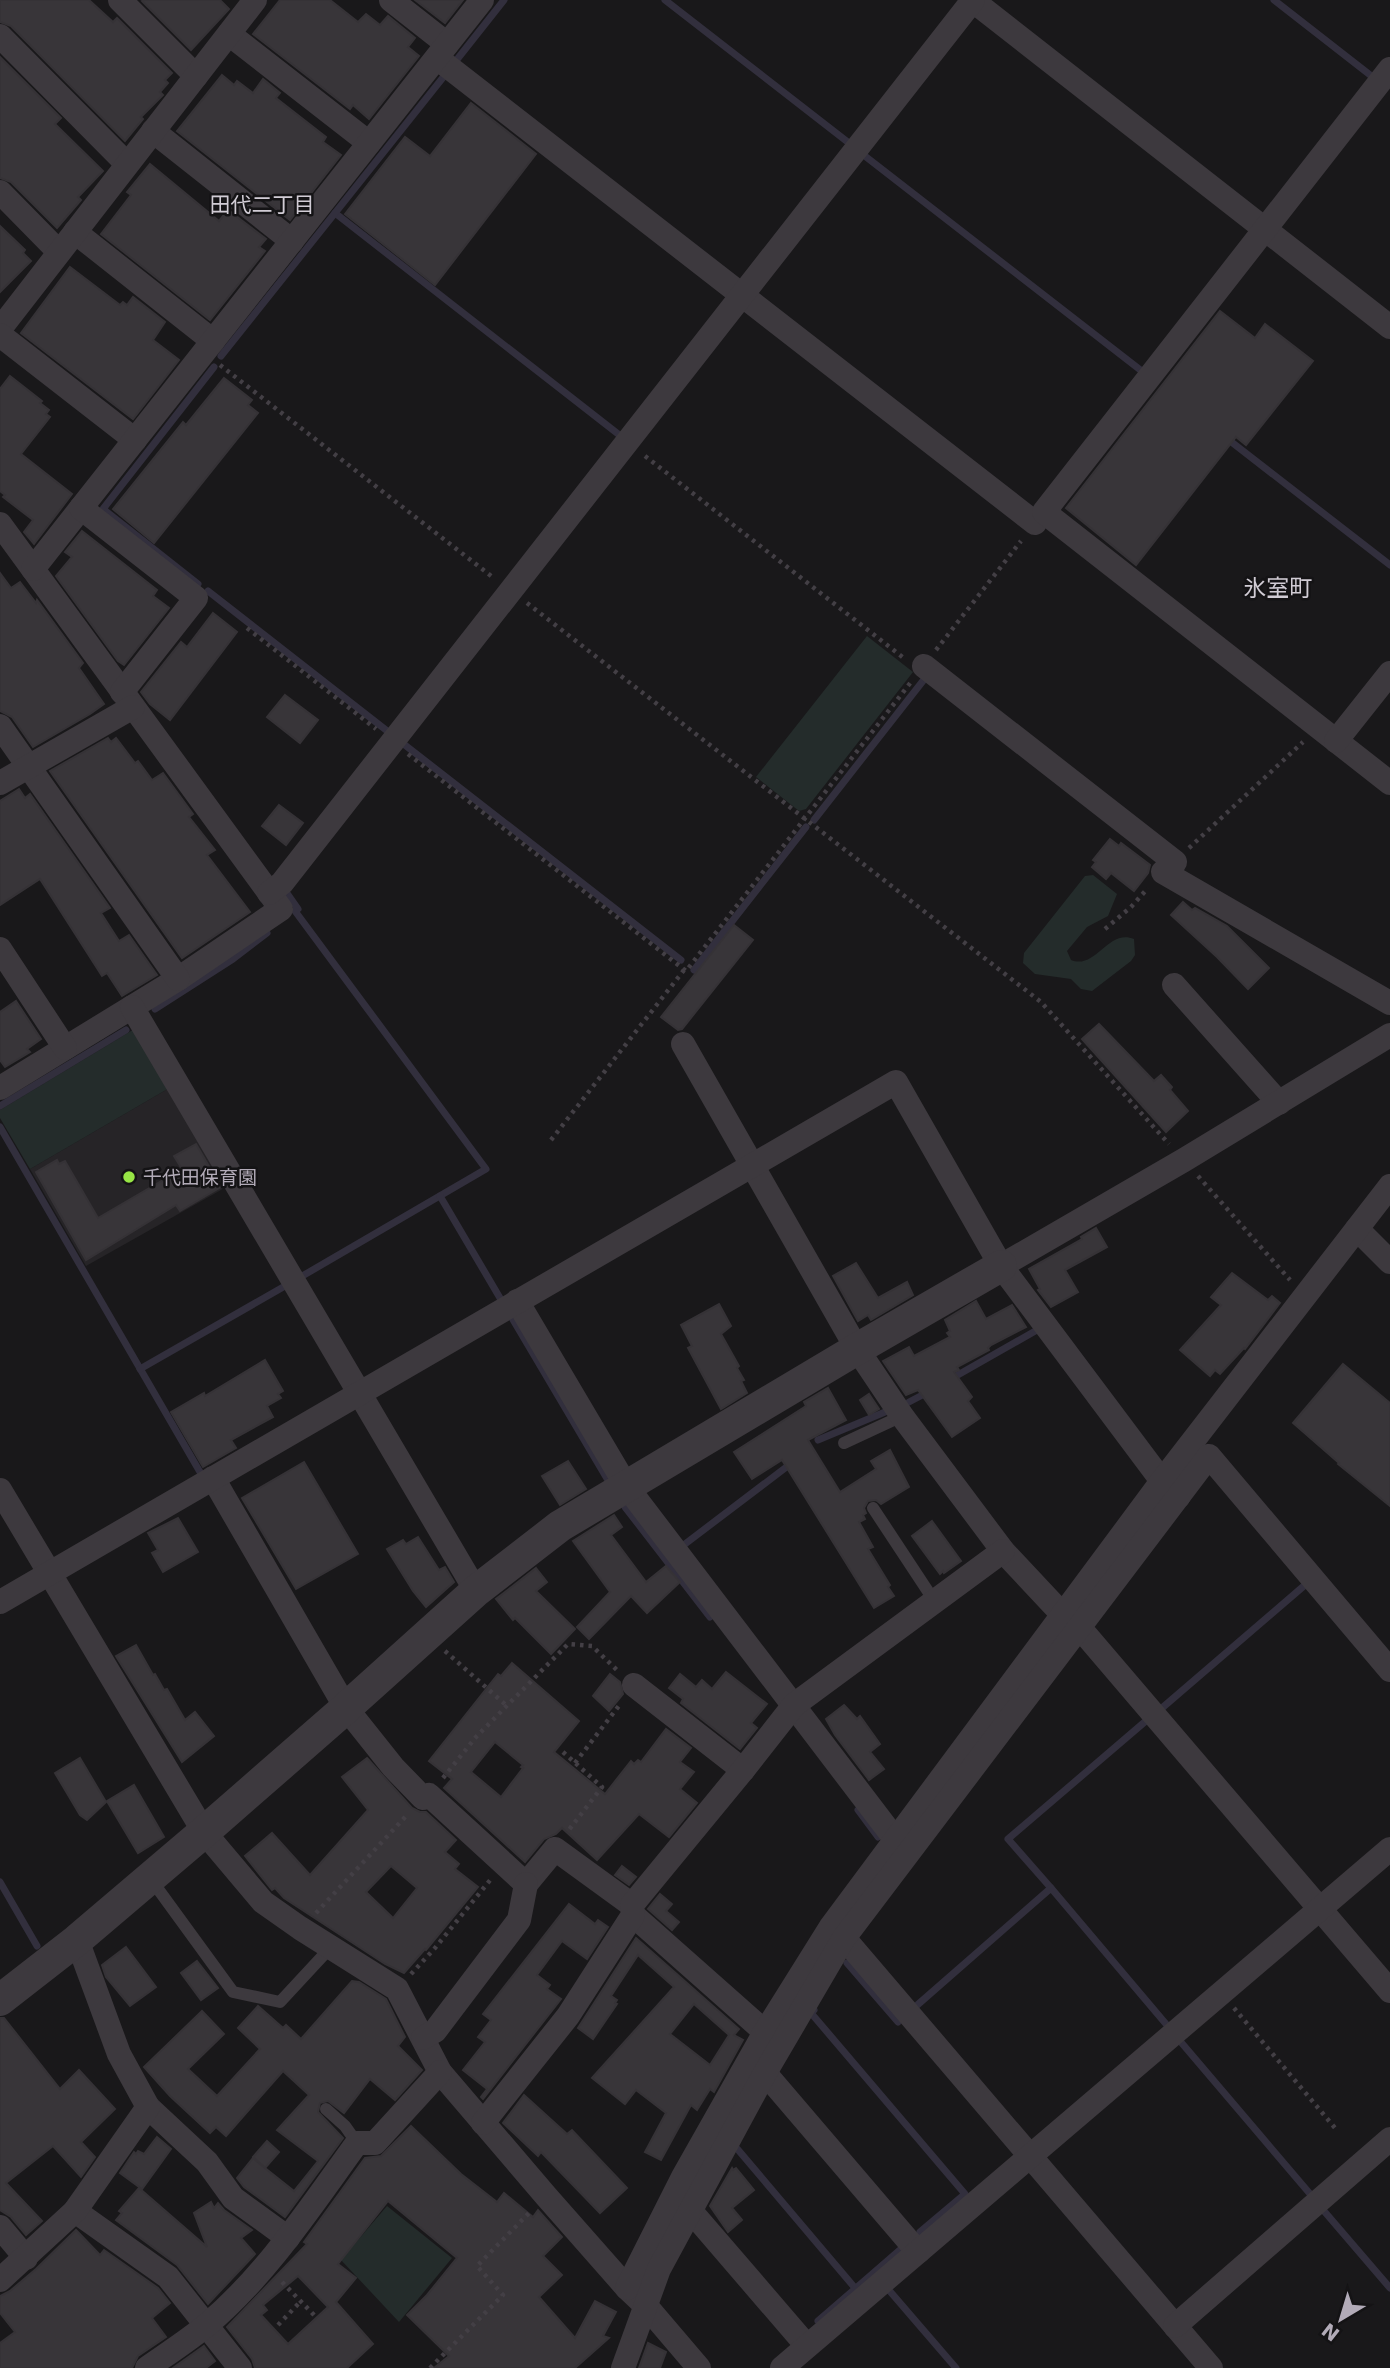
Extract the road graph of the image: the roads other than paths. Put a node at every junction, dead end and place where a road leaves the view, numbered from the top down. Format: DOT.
graph roads {
  1 [pos="120,0"];
  2 [pos="255,0"];
  3 [pos="391,0"];
  4 [pos="482,0"];
  5 [pos="972,0"];
  6 [pos="229,34"];
  7 [pos="0,36"];
  8 [pos="442,51"];
  9 [pos="1390,69"];
  10 [pos="196,76"];
  11 [pos="153,131"];
  12 [pos="369,143"];
  13 [pos="127,164"];
  14 [pos="0,192"];
  15 [pos="1265,229"];
  16 [pos="75,232"];
  17 [pos="292,241"];
  18 [pos="60,252"];
  19 [pos="743,295"];
  20 [pos="1390,327"];
  21 [pos="0,329"];
  22 [pos="0,335"];
  23 [pos="209,347"];
  24 [pos="135,440"];
  25 [pos="81,508"];
  26 [pos="1035,523"];
  27 [pos="0,524"];
  28 [pos="33,569"];
  29 [pos="922,668"];
  30 [pos="1390,673"];
  31 [pos="128,700"];
  32 [pos="0,726"];
  33 [pos="1327,735"];
  34 [pos="29,767"];
  35 [pos="0,783"];
  36 [pos="1390,783"];
  37 [pos="269,892"];
  38 [pos="0,949"];
  39 [pos="178,979"];
  40 [pos="1174,985"];
  41 [pos="1390,1003"];
  42 [pos="132,1007"];
  43 [pos="1390,1035"];
  44 [pos="683,1044"];
  45 [pos="65,1048"];
  46 [pos="0,1088"];
  47 [pos="1279,1103"];
  48 [pos="752,1165"];
  49 [pos="1390,1186"];
  50 [pos="1361,1232"];
  51 [pos="1390,1262"];
  52 [pos="1001,1266"];
  53 [pos="517,1301"];
  54 [pos="857,1349"];
  55 [pos="358,1393"];
  56 [pos="902,1416"];
  57 [pos="844,1443"];
  58 [pos="213,1478"];
  59 [pos="627,1487"];
  60 [pos="1170,1488"];
  61 [pos="0,1490"];
  62 [pos="873,1508"];
  63 [pos="1003,1551"];
  64 [pos="49,1573"];
  65 [pos="476,1591"];
  66 [pos="0,1601"];
  67 [pos="935,1602"];
  68 [pos="1071,1621"];
  69 [pos="1390,1670"];
  70 [pos="634,1685"];
  71 [pos="794,1705"];
  72 [pos="346,1708"];
  73 [pos="743,1770"];
  74 [pos="204,1832"];
  75 [pos="902,1846"];
  76 [pos="1390,1849"];
  77 [pos="150,1878"];
  78 [pos="526,1884"];
  79 [pos="1319,1908"];
  80 [pos="633,1910"];
  81 [pos="844,1937"];
  82 [pos="77,1940"];
  83 [pos="331,1947"];
  84 [pos="1390,1991"];
  85 [pos="0,2000"];
  86 [pos="423,2038"];
  87 [pos="767,2050"];
  88 [pos="440,2072"];
  89 [pos="148,2107"];
  90 [pos="326,2109"];
  91 [pos="483,2123"];
  92 [pos="1390,2139"];
  93 [pos="357,2143"];
  94 [pos="1030,2155"];
  95 [pos="690,2210"];
  96 [pos="75,2211"];
  97 [pos="0,2227"];
  98 [pos="288,2238"];
  99 [pos="918,2252"];
  100 [pos="26,2258"];
  101 [pos="0,2280"];
  102 [pos="627,2288"];
  103 [pos="647,2307"];
  104 [pos="207,2325"];
  105 [pos="1175,2326"];
  106 [pos="807,2346"];
  107 [pos="147,2368"];
  108 [pos="240,2368"];
  109 [pos="623,2368"];
  110 [pos="699,2368"];
  111 [pos="782,2368"];
  112 [pos="1211,2368"];
  1 -- 10 [label="street"];
  2 -- 6 [label="street"];
  3 -- 8 [label="street"];
  4 -- 8 [label="street"];
  5 -- 15 [label="street"];
  5 -- 19 [label="street"];
  6 -- 10 [label="street"];
  6 -- 12 [label="street"];
  7 -- 13 [label="street"];
  8 -- 12 [label="street"];
  8 -- 19 [label="street"];
  9 -- 15 [label="street"];
  10 -- 11 [label="street"];
  11 -- 13 [label="street"];
  11 -- 17 [label="street"];
  12 -- 17 [label="street"];
  13 -- 16 [label="street"];
  14 -- 18 [label="street"];
  15 -- 20 [label="street"];
  15 -- 33 [label="street"];
  16 -- 18 [label="street"];
  16 -- 23 [label="street"];
  17 -- 23 [label="street"];
  18 -- 21 [label="street"];
  19 -- 26 [label="street"];
  19 -- 37 [label="street"];
  22 -- 24 [label="street"];
  23 -- 24 [label="street"];
  24 -- 25 [label="street"];
  25 -- 28 [label="street"];
  25 -- 31 [label="street"];
  27 -- 28 [label="street"];
  28 -- 31 [label="street"];
  29 -- 41 [label="street"];
  30 -- 33 [label="street"];
  31 -- 34 [label="street"];
  31 -- 37 [label="street"];
  32 -- 34 [label="street"];
  33 -- 36 [label="street"];
  34 -- 35 [label="street"];
  34 -- 39 [label="street"];
  37 -- 39 [label="street"];
  38 -- 45 [label="street"];
  39 -- 42 [label="street"];
  40 -- 47 [label="street"];
  42 -- 45 [label="street"];
  42 -- 55 [label="street"];
  43 -- 47 [label="street"];
  44 -- 48 [label="street"];
  45 -- 46 [label="street"];
  47 -- 52 [label="street"];
  48 -- 52 [label="street"];
  48 -- 53 [label="street"];
  48 -- 54 [label="street"];
  49 -- 50 [label="street"];
  50 -- 51 [label="street"];
  50 -- 60 [label="street"];
  52 -- 54 [label="street"];
  52 -- 60 [label="street"];
  53 -- 55 [label="street"];
  53 -- 59 [label="street"];
  54 -- 56 [label="street"];
  54 -- 59 [label="street"];
  55 -- 58 [label="street"];
  55 -- 65 [label="street"];
  56 -- 57 [label="lane"];
  56 -- 63 [label="street"];
  58 -- 64 [label="street"];
  58 -- 72 [label="street"];
  59 -- 65 [label="street"];
  59 -- 71 [label="street"];
  60 -- 68 [label="street"];
  60 -- 69 [label="street"];
  61 -- 64 [label="street"];
  62 -- 67 [label="lane"];
  63 -- 67 [label="street"];
  63 -- 68 [label="street"];
  64 -- 66 [label="street"];
  64 -- 74 [label="street"];
  65 -- 72 [label="street"];
  67 -- 71 [label="street"];
  68 -- 75 [label="street"];
  68 -- 79 [label="street"];
  70 -- 73 [label="street"];
  71 -- 73 [label="street"];
  71 -- 75 [label="street"];
  72 -- 74 [label="street"];
  72 -- 78 [label="street"];
  73 -- 80 [label="street"];
  74 -- 77 [label="street"];
  74 -- 83 [label="street"];
  75 -- 81 [label="street"];
  75 -- 87 [label="street"];
  76 -- 79 [label="street"];
  77 -- 82 [label="street"];
  77 -- 83 [label="lane"];
  78 -- 80 [label="street"];
  78 -- 86 [label="street"];
  79 -- 84 [label="street"];
  79 -- 94 [label="street"];
  80 -- 87 [label="street"];
  80 -- 91 [label="street"];
  81 -- 87 [label="street"];
  81 -- 94 [label="street"];
  82 -- 85 [label="street"];
  82 -- 89 [label="street"];
  83 -- 86 [label="street"];
  86 -- 88 [label="street"];
  87 -- 95 [label="street"];
  87 -- 99 [label="street"];
  87 -- 102 [label="street"];
  88 -- 91 [label="street"];
  88 -- 93 [label="street"];
  89 -- 96 [label="street"];
  89 -- 98 [label="street"];
  90 -- 93 [label="lane"];
  91 -- 102 [label="street"];
  92 -- 105 [label="street"];
  93 -- 98 [label="street"];
  94 -- 99 [label="street"];
  94 -- 105 [label="street"];
  95 -- 103 [label="street"];
  95 -- 106 [label="street"];
  96 -- 100 [label="street"];
  96 -- 104 [label="street"];
  97 -- 100 [label="street"];
  98 -- 104 [label="street"];
  99 -- 106 [label="street"];
  100 -- 101 [label="street"];
  102 -- 103 [label="street"];
  103 -- 109 [label="street"];
  103 -- 110 [label="street"];
  104 -- 107 [label="street"];
  104 -- 108 [label="street"];
  105 -- 112 [label="street"];
  106 -- 111 [label="street"];
}
